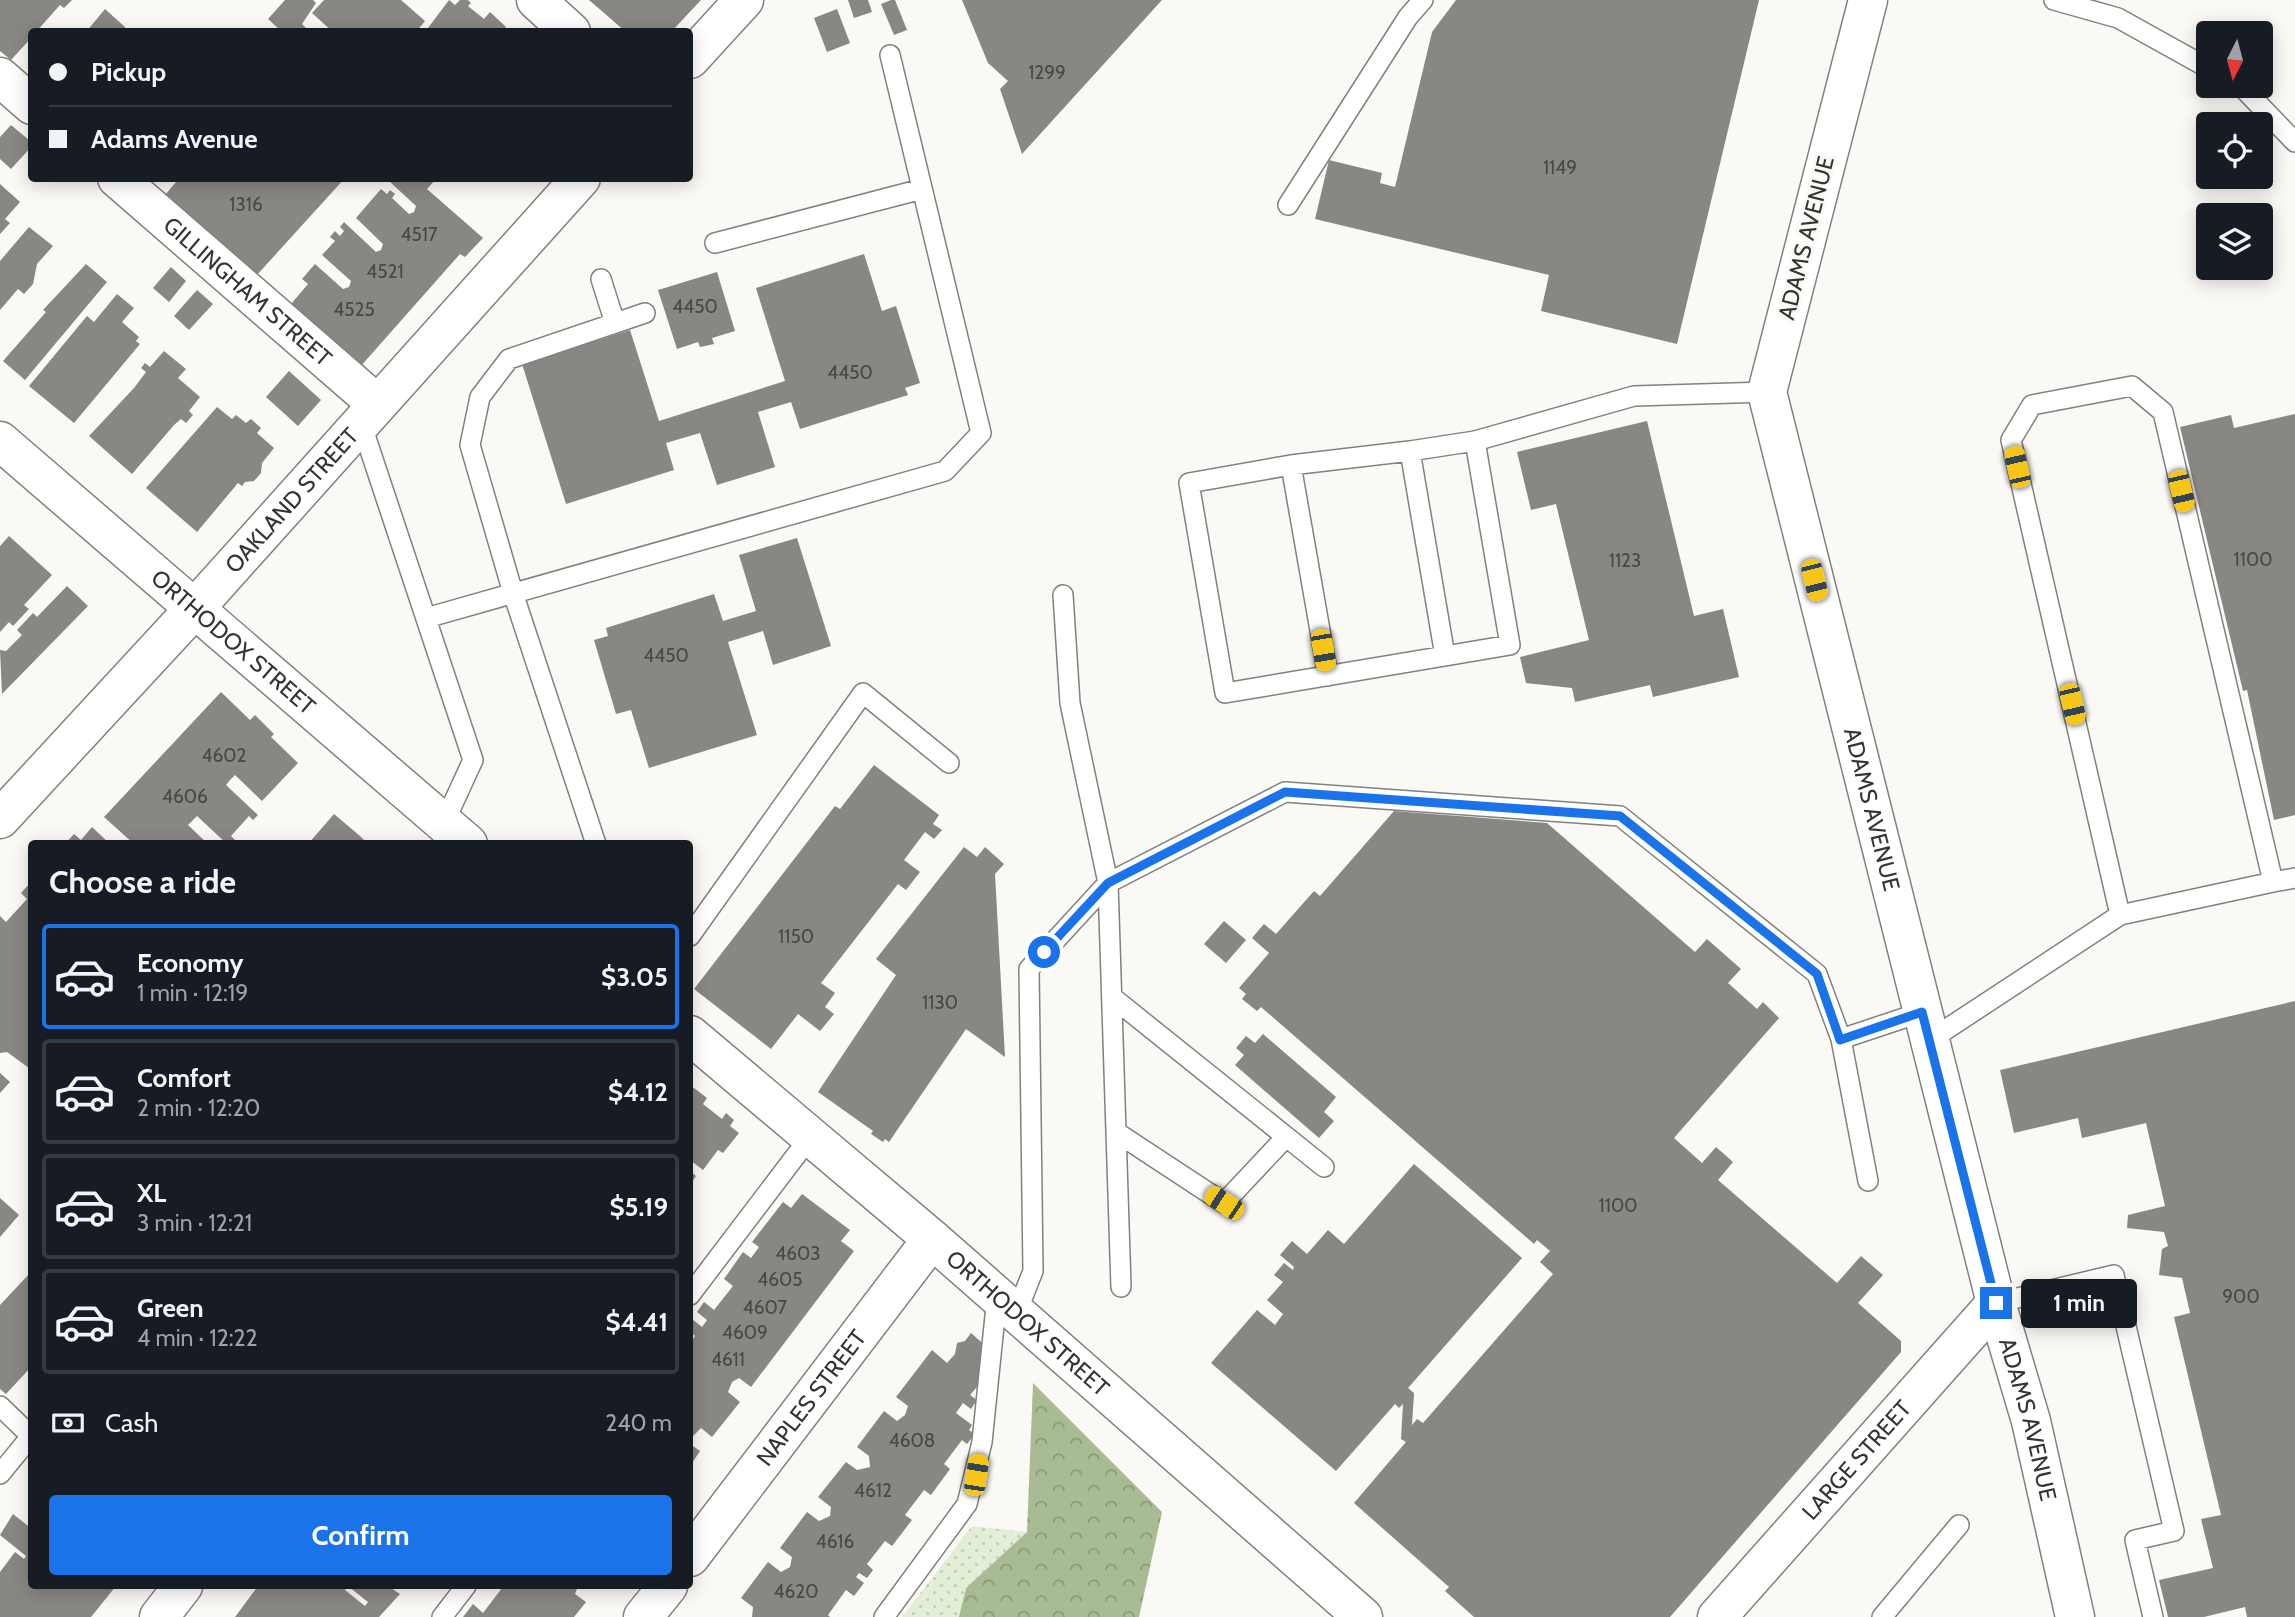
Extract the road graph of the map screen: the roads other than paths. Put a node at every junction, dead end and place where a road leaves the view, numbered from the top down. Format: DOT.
graph roads {
  1 [pos="536,0"];
  2 [pos="744,0"];
  3 [pos="1423,0"];
  4 [pos="1868,0"];
  5 [pos="2053,0"];
  6 [pos="567,28"];
  7 [pos="890,55"];
  8 [pos="693,56"];
  9 [pos="2196,61"];
  10 [pos="0,77"];
  11 [pos="2253,98"];
  12 [pos="28,102"];
  13 [pos="2295,142"];
  14 [pos="121,182"];
  15 [pos="577,182"];
  16 [pos="922,189"];
  17 [pos="1288,205"];
  18 [pos="715,243"];
  19 [pos="601,279"];
  20 [pos="645,313"];
  21 [pos="615,323"];
  22 [pos="1767,392"];
  23 [pos="369,414"];
  24 [pos="0,441"];
  25 [pos="1475,441"];
  26 [pos="1410,452"];
  27 [pos="1292,465"];
  28 [pos="513,593"];
  29 [pos="1063,595"];
  30 [pos="196,607"];
  31 [pos="426,618"];
  32 [pos="1445,656"];
  33 [pos="1328,676"];
  34 [pos="949,763"];
  35 [pos="0,819"];
  36 [pos="456,833"];
  37 [pos="595,840"];
  38 [pos="2295,878"];
  39 [pos="2273,882"];
  40 [pos="1108,883"];
  41 [pos="2120,915"];
  42 [pos="693,932"];
  43 [pos="1112,997"];
  44 [pos="1926,1026"];
  45 [pos="693,1038"];
  46 [pos="1840,1040"];
  47 [pos="1116,1132"];
  48 [pos="810,1137"];
  49 [pos="1286,1137"];
  50 [pos="1324,1167"];
  51 [pos="1868,1181"];
  52 [pos="932,1239"];
  53 [pos="1121,1287"];
  54 [pos="693,1290"];
  55 [pos="1996,1303"];
  56 [pos="1007,1305"];
  57 [pos="0,1406"];
  58 [pos="28,1432"];
  59 [pos="28,1439"];
  60 [pos="0,1474"];
  61 [pos="1959,1525"];
  62 [pos="693,1553"];
  63 [pos="181,1589"];
  64 [pos="464,1589"];
  65 [pos="665,1589"];
  66 [pos="159,1617"];
  67 [pos="442,1617"];
  68 [pos="643,1617"];
  69 [pos="884,1617"];
  70 [pos="1363,1617"];
  71 [pos="1717,1617"];
  72 [pos="1882,1617"];
  73 [pos="2075,1617"];
  74 [pos="2153,1617"];
  1 -- 6 [label="street"];
  2 -- 8 [label="street"];
  3 -- 17 [label="lane"];
  4 -- 22 [label="street, ADAMS AVENUE"];
  5 -- 9 [label="lane"];
  7 -- 16 [label="lane"];
  10 -- 12 [label="street"];
  11 -- 13 [label="lane"];
  14 -- 23 [label="street, GILLINGHAM STREET"];
  15 -- 23 [label="street, OAKLAND STREET"];
  16 -- 18 [label="lane"];
  16 -- 28 [label="lane"];
  19 -- 21 [label="lane"];
  20 -- 21 [label="lane"];
  21 -- 28 [label="lane"];
  22 -- 25 [label="lane"];
  22 -- 44 [label="street, ADAMS AVENUE"];
  23 -- 30 [label="street, OAKLAND STREET"];
  23 -- 31 [label="lane"];
  24 -- 30 [label="street, ORTHODOX STREET"];
  25 -- 26 [label="lane"];
  25 -- 32 [label="lane"];
  26 -- 27 [label="lane"];
  26 -- 32 [label="lane"];
  27 -- 33 [label="lane"];
  27 -- 33 [label="lane"];
  28 -- 31 [label="lane"];
  28 -- 37 [label="lane"];
  29 -- 40 [label="lane"];
  30 -- 35 [label="street, OAKLAND STREET"];
  30 -- 36 [label="street, ORTHODOX STREET"];
  31 -- 36 [label="lane"];
  32 -- 33 [label="lane"];
  34 -- 42 [label="lane"];
  38 -- 39 [label="lane"];
  39 -- 41 [label="lane"];
  39 -- 41 [label="lane"];
  40 -- 43 [label="lane"];
  40 -- 46 [label="lane"];
  40 -- 56 [label="lane"];
  41 -- 44 [label="lane"];
  43 -- 47 [label="lane"];
  43 -- 49 [label="lane"];
  44 -- 46 [label="lane"];
  44 -- 55 [label="street, ADAMS AVENUE"];
  45 -- 48 [label="street, ORTHODOX STREET"];
  46 -- 51 [label="lane"];
  47 -- 49 [label="lane"];
  47 -- 53 [label="lane"];
  48 -- 52 [label="street, ORTHODOX STREET"];
  48 -- 54 [label="lane"];
  49 -- 50 [label="lane"];
  52 -- 56 [label="street, ORTHODOX STREET"];
  52 -- 62 [label="street, NAPLES STREET"];
  55 -- 71 [label="street, LARGE STREET"];
  55 -- 73 [label="street, ADAMS AVENUE"];
  55 -- 74 [label="lane"];
  56 -- 69 [label="lane"];
  56 -- 70 [label="street, ORTHODOX STREET"];
  57 -- 58 [label="lane"];
  59 -- 60 [label="lane"];
  61 -- 72 [label="lane"];
  63 -- 66 [label="street"];
  64 -- 67 [label="lane"];
  65 -- 68 [label="street"];
}
